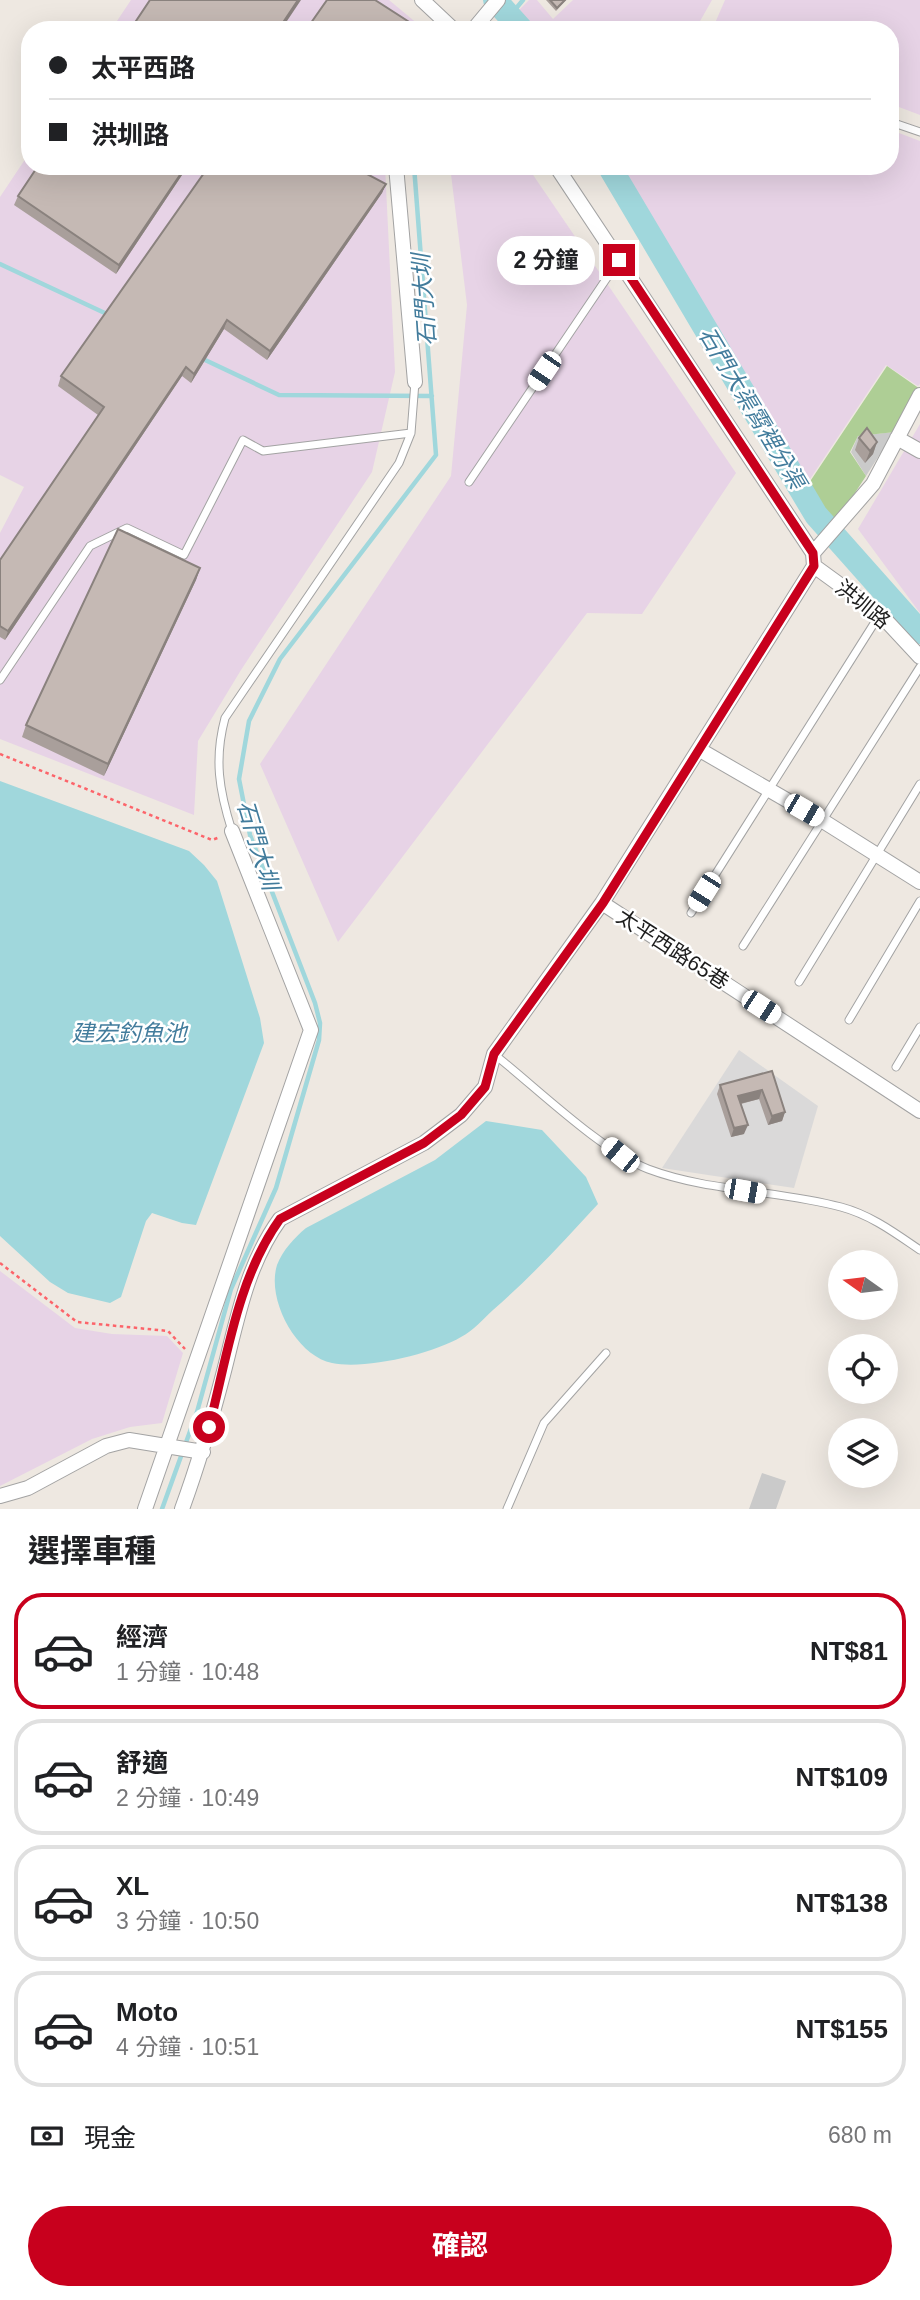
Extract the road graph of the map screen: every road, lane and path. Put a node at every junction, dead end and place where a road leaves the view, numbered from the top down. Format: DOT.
graph roads {
  1 [pos="422,0"];
  2 [pos="498,0"];
  3 [pos="444,21"];
  4 [pos="480,21"];
  5 [pos="899,125"];
  6 [pos="920,132"];
  7 [pos="397,175"];
  8 [pos="562,175"];
  9 [pos="619,260"];
  10 [pos="415,382"];
  11 [pos="920,395"];
  12 [pos="411,433"];
  13 [pos="897,438"];
  14 [pos="920,451"];
  15 [pos="469,482"];
  16 [pos="813,559"];
  17 [pos="880,614"];
  18 [pos="920,657"];
  19 [pos="920,667"];
  20 [pos="0,680"];
  21 [pos="700,750"];
  22 [pos="0,754"];
  23 [pos="920,784"];
  24 [pos="767,788"];
  25 [pos="823,821"];
  26 [pos="232,831"];
  27 [pos="877,855"];
  28 [pos="920,883"];
  29 [pos="920,901"];
  30 [pos="603,903"];
  31 [pos="691,913"];
  32 [pos="743,946"];
  33 [pos="799,982"];
  34 [pos="849,1020"];
  35 [pos="920,1027"];
  36 [pos="494,1054"];
  37 [pos="896,1067"];
  38 [pos="920,1111"];
  39 [pos="920,1250"];
  40 [pos="0,1263"];
  41 [pos="189,1353"];
  42 [pos="606,1353"];
  43 [pos="171,1445"];
  44 [pos="198,1450"];
  45 [pos="0,1496"];
  46 [pos="145,1509"];
  47 [pos="182,1509"];
  48 [pos="507,1509"];
  1 -- 3 [label="street"];
  2 -- 4 [label="street"];
  5 -- 6 [label="lane"];
  7 -- 10 [label="street"];
  8 -- 9 [label="street, 洪圳路"];
  9 -- 15 [label="lane"];
  9 -- 16 [label="street, 洪圳路"];
  10 -- 12 [label="lane"];
  11 -- 13 [label="street"];
  12 -- 20 [label="lane"];
  12 -- 26 [label="lane"];
  13 -- 14 [label="street"];
  13 -- 16 [label="street"];
  16 -- 17 [label="street, 洪圳路"];
  16 -- 21 [label="street"];
  17 -- 18 [label="street, 洪圳路"];
  17 -- 24 [label="lane"];
  19 -- 25 [label="lane"];
  21 -- 24 [label="street"];
  21 -- 30 [label="street"];
  22 -- 26 [label="path"];
  23 -- 27 [label="lane"];
  24 -- 25 [label="street"];
  24 -- 31 [label="lane"];
  25 -- 27 [label="street"];
  25 -- 32 [label="lane"];
  26 -- 43 [label="street"];
  27 -- 28 [label="street"];
  27 -- 33 [label="lane"];
  29 -- 34 [label="lane"];
  30 -- 36 [label="street"];
  30 -- 38 [label="street, 太平西路65巷"];
  35 -- 37 [label="lane"];
  36 -- 39 [label="lane"];
  36 -- 44 [label="street"];
  40 -- 41 [label="path"];
  42 -- 48 [label="lane"];
  43 -- 44 [label="street"];
  43 -- 45 [label="street"];
  43 -- 46 [label="street"];
  44 -- 47 [label="street"];
}
